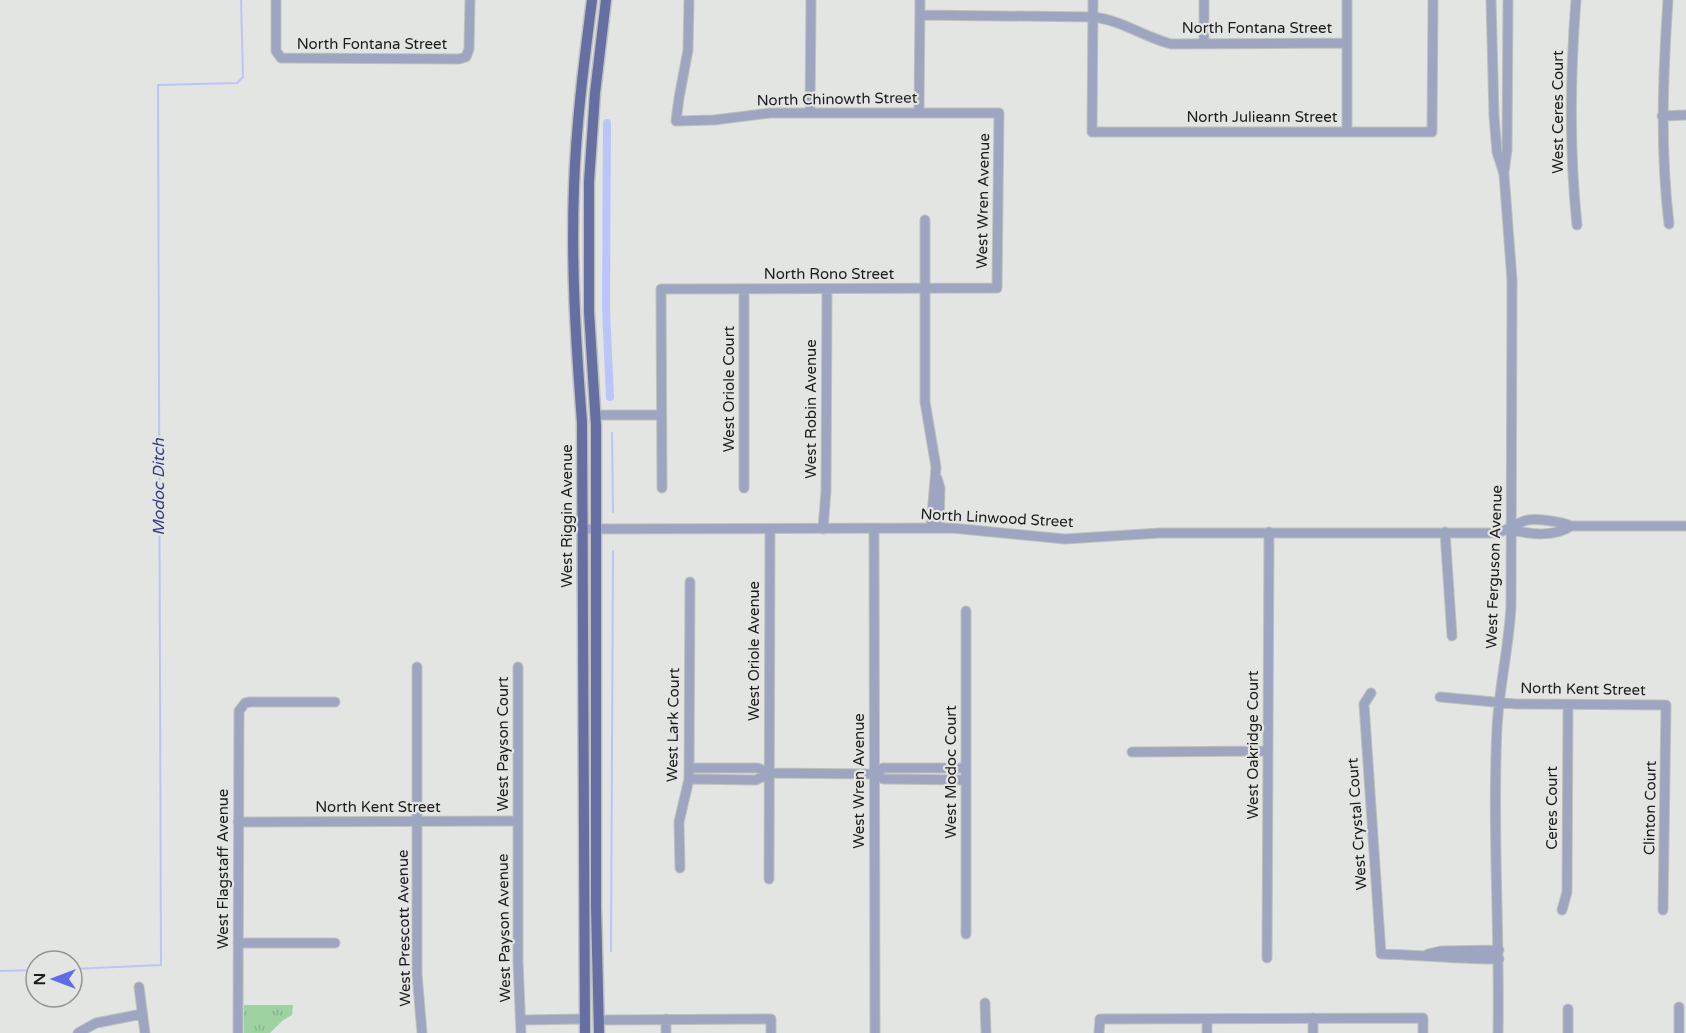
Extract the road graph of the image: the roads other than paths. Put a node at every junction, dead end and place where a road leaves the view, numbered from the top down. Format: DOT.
graph roads {
  1 [pos="276,0"];
  2 [pos="470,0"];
  3 [pos="595,0"];
  4 [pos="606,0"];
  5 [pos="689,0"];
  6 [pos="811,0"];
  7 [pos="920,0"];
  8 [pos="1093,0"];
  9 [pos="1204,0"];
  10 [pos="1347,0"];
  11 [pos="1433,0"];
  12 [pos="1491,0"];
  13 [pos="1508,0"];
  14 [pos="1576,0"];
  15 [pos="1668,0"];
  16 [pos="920,15"];
  17 [pos="1093,16"];
  18 [pos="1347,43"];
  19 [pos="1204,44"];
  20 [pos="596,93"];
  21 [pos="810,113"];
  22 [pos="919,113"];
  23 [pos="999,113"];
  24 [pos="1686,115"];
  25 [pos="1662,116"];
  26 [pos="1347,132"];
  27 [pos="1504,174"];
  28 [pos="925,220"];
  29 [pos="1669,224"];
  30 [pos="1577,225"];
  31 [pos="925,288"];
  32 [pos="997,288"];
  33 [pos="744,289"];
  34 [pos="826,289"];
  35 [pos="596,415"];
  36 [pos="661,415"];
  37 [pos="662,488"];
  38 [pos="744,488"];
  39 [pos="1686,526"];
  40 [pos="935,528"];
  41 [pos="582,529"];
  42 [pos="596,529"];
  43 [pos="770,529"];
  44 [pos="823,529"];
  45 [pos="874,529"];
  46 [pos="1511,529"];
  47 [pos="1269,532"];
  48 [pos="1445,532"];
  49 [pos="690,582"];
  50 [pos="966,611"];
  51 [pos="1452,636"];
  52 [pos="417,667"];
  53 [pos="518,667"];
  54 [pos="1371,693"];
  55 [pos="1440,697"];
  56 [pos="335,702"];
  57 [pos="1499,703"];
  58 [pos="1568,705"];
  59 [pos="1666,705"];
  60 [pos="1132,752"];
  61 [pos="1267,752"];
  62 [pos="689,768"];
  63 [pos="966,768"];
  64 [pos="769,773"];
  65 [pos="874,774"];
  66 [pos="689,779"];
  67 [pos="965,780"];
  68 [pos="518,821"];
  69 [pos="238,822"];
  70 [pos="417,822"];
  71 [pos="680,868"];
  72 [pos="769,879"];
  73 [pos="1562,910"];
  74 [pos="1663,910"];
  75 [pos="584,919"];
  76 [pos="966,934"];
  77 [pos="238,943"];
  78 [pos="335,943"];
  79 [pos="1499,955"];
  80 [pos="1267,958"];
  81 [pos="139,987"];
  82 [pos="985,1003"];
  83 [pos="1680,1007"];
  84 [pos="1568,1009"];
  85 [pos="142,1014"];
  86 [pos="1313,1018"];
  87 [pos="584,1019"];
  88 [pos="666,1019"];
  89 [pos="1207,1019"];
  90 [pos="521,1020"];
  91 [pos="599,1020"];
  92 [pos="78,1033"];
  93 [pos="145,1033"];
  94 [pos="238,1033"];
  95 [pos="422,1033"];
  96 [pos="521,1033"];
  97 [pos="585,1033"];
  98 [pos="591,1033"];
  99 [pos="599,1033"];
  100 [pos="666,1033"];
  101 [pos="771,1033"];
  102 [pos="875,1033"];
  103 [pos="986,1033"];
  104 [pos="1099,1033"];
  105 [pos="1207,1033"];
  106 [pos="1313,1033"];
  107 [pos="1423,1033"];
  108 [pos="1498,1033"];
  109 [pos="1568,1033"];
  110 [pos="1679,1033"];
  1 -- 2 [label="street, North Fontana Street"];
  3 -- 20 [label="main road"];
  3 -- 41 [label="main road, West Riggin Avenue"];
  4 -- 20 [label="main road, West Riggin Avenue"];
  5 -- 21 [label="street, North Chinowth Street"];
  6 -- 21 [label="street"];
  7 -- 16 [label="street"];
  8 -- 17 [label="street"];
  9 -- 19 [label="street"];
  10 -- 18 [label="street"];
  11 -- 26 [label="street, North Julieann Street"];
  12 -- 27 [label="street, West Ferguson Avenue"];
  13 -- 27 [label="street, West Ferguson Avenue"];
  14 -- 30 [label="street, West Ceres Court"];
  15 -- 25 [label="street"];
  16 -- 17 [label="street, North Fontana Street"];
  16 -- 22 [label="street"];
  17 -- 19 [label="street, North Fontana Street"];
  17 -- 26 [label="street, North Julieann Street"];
  18 -- 19 [label="street, North Fontana Street"];
  18 -- 26 [label="street"];
  20 -- 35 [label="main road, West Riggin Avenue"];
  21 -- 22 [label="street, North Chinowth Street"];
  22 -- 23 [label="street, North Chinowth Street"];
  23 -- 32 [label="street, West Wren Avenue"];
  24 -- 25 [label="street"];
  25 -- 29 [label="street"];
  27 -- 46 [label="street, West Ferguson Avenue"];
  28 -- 31 [label="street"];
  31 -- 32 [label="street, North Rono Street"];
  31 -- 34 [label="street, North Rono Street"];
  31 -- 40 [label="street"];
  33 -- 34 [label="street, North Rono Street"];
  33 -- 36 [label="street, North Rono Street"];
  33 -- 38 [label="street, West Oriole Court"];
  34 -- 44 [label="street, West Robin Avenue"];
  35 -- 36 [label="street"];
  35 -- 42 [label="main road, West Riggin Avenue"];
  36 -- 37 [label="street"];
  39 -- 46 [label="street, North Linwood Street"];
  40 -- 45 [label="street, North Linwood Street"];
  40 -- 47 [label="street, North Linwood Street"];
  41 -- 42 [label="street, North Linwood Street"];
  41 -- 75 [label="main road, West Riggin Avenue"];
  42 -- 43 [label="street, North Linwood Street"];
  42 -- 91 [label="main road, West Riggin Avenue"];
  43 -- 44 [label="street, North Linwood Street"];
  43 -- 64 [label="street, West Oriole Avenue"];
  44 -- 45 [label="street, North Linwood Street"];
  45 -- 65 [label="street, West Wren Avenue"];
  46 -- 48 [label="street, North Linwood Street"];
  46 -- 57 [label="street, West Ferguson Avenue"];
  47 -- 48 [label="street, North Linwood Street"];
  47 -- 61 [label="street, West Oakridge Court"];
  48 -- 51 [label="street"];
  49 -- 62 [label="street, West Lark Court"];
  50 -- 63 [label="street, West Modoc Court"];
  52 -- 70 [label="street, West Prescott Avenue"];
  53 -- 68 [label="street, West Payson Court"];
  54 -- 79 [label="street, West Crystal Court"];
  55 -- 57 [label="street, North Kent Street"];
  56 -- 69 [label="street, West Flagstaff Avenue"];
  57 -- 58 [label="street, North Kent Street"];
  57 -- 79 [label="street, West Ferguson Avenue"];
  58 -- 59 [label="street, North Kent Street"];
  58 -- 73 [label="street, Ceres Court"];
  59 -- 74 [label="street, Clinton Court"];
  60 -- 61 [label="street"];
  61 -- 80 [label="street, West Oakridge Court"];
  62 -- 64 [label="street"];
  62 -- 66 [label="street, West Lark Court"];
  63 -- 65 [label="street"];
  63 -- 67 [label="street, West Modoc Court"];
  64 -- 65 [label="street"];
  64 -- 66 [label="street"];
  64 -- 72 [label="street"];
  65 -- 67 [label="street"];
  65 -- 102 [label="street, West Wren Avenue"];
  66 -- 71 [label="street, West Lark Court"];
  67 -- 76 [label="street, West Modoc Court"];
  68 -- 70 [label="street, North Kent Street"];
  68 -- 90 [label="street, West Payson Avenue"];
  69 -- 70 [label="street, North Kent Street"];
  69 -- 77 [label="street, West Flagstaff Avenue"];
  70 -- 95 [label="street, West Prescott Avenue"];
  75 -- 87 [label="main road, West Riggin Avenue"];
  75 -- 91 [label="main road"];
  77 -- 78 [label="street"];
  77 -- 94 [label="street, West Flagstaff Avenue"];
  79 -- 108 [label="street, West Ferguson Avenue"];
  81 -- 85 [label="street"];
  82 -- 103 [label="street"];
  83 -- 110 [label="street"];
  84 -- 109 [label="street"];
  85 -- 92 [label="street"];
  85 -- 93 [label="street"];
  86 -- 89 [label="street"];
  86 -- 106 [label="street"];
  86 -- 107 [label="street"];
  87 -- 90 [label="street"];
  87 -- 97 [label="main road, West Riggin Avenue"];
  87 -- 98 [label="main road"];
  88 -- 91 [label="street"];
  88 -- 100 [label="street"];
  88 -- 101 [label="street"];
  89 -- 104 [label="street"];
  89 -- 105 [label="street"];
  90 -- 96 [label="street, West Payson Avenue"];
  91 -- 99 [label="main road, West Riggin Avenue"];
}
